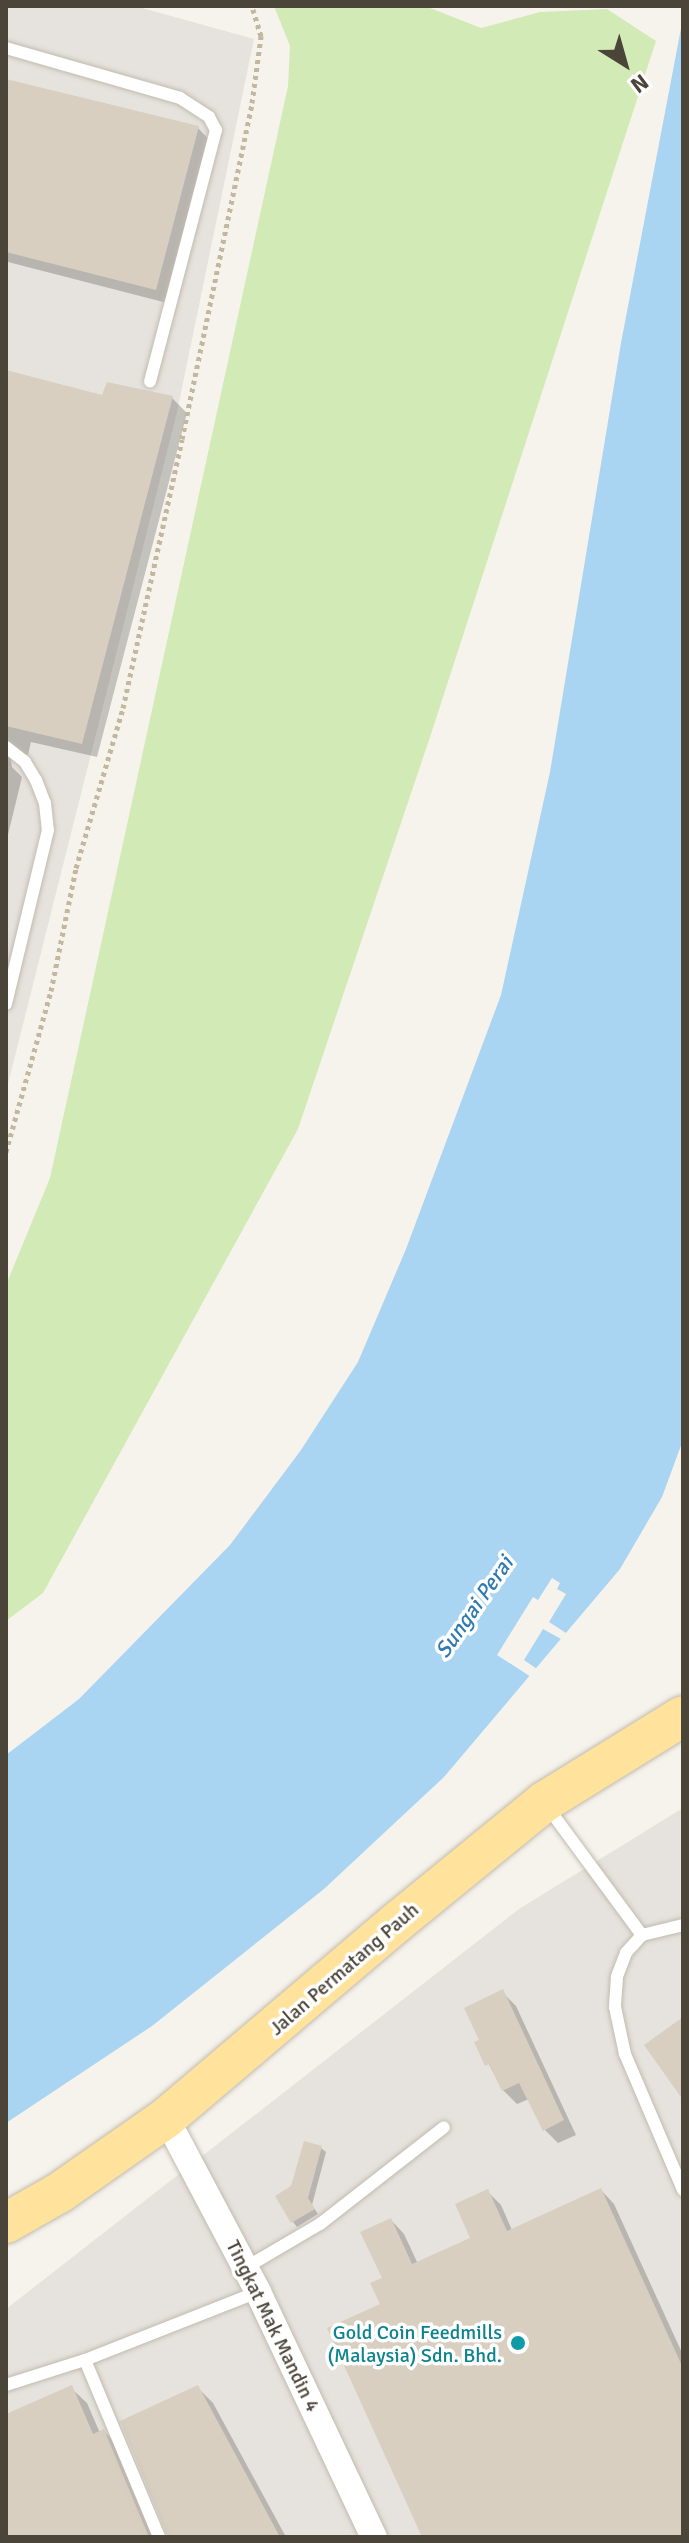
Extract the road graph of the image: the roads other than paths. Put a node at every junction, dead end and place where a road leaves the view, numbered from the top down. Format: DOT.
graph roads {
  1 [pos="6,48"];
  2 [pos="150,381"];
  3 [pos="6,747"];
  4 [pos="6,1004"];
  5 [pos="683,1716"];
  6 [pos="544,1802"];
  7 [pos="683,1925"];
  8 [pos="642,1935"];
  9 [pos="166,2118"];
  10 [pos="444,2127"];
  11 [pos="683,2190"];
  12 [pos="6,2223"];
  13 [pos="245,2268"];
  14 [pos="258,2292"];
  15 [pos="85,2360"];
  16 [pos="6,2385"];
  17 [pos="159,2537"];
  18 [pos="374,2537"];
  1 -- 2 [label="lane"];
  3 -- 4 [label="lane"];
  5 -- 6 [label="main road, Jalan Permatang Pauh"];
  6 -- 8 [label="lane"];
  6 -- 9 [label="main road, Jalan Permatang Pauh"];
  7 -- 8 [label="lane"];
  8 -- 11 [label="lane"];
  9 -- 12 [label="main road, Jalan Permatang Pauh"];
  9 -- 13 [label="street, Tingkat Mak Mandin 4"];
  10 -- 13 [label="lane"];
  13 -- 14 [label="street, Tingkat Mak Mandin 4"];
  14 -- 15 [label="lane"];
  14 -- 18 [label="street, Tingkat Mak Mandin 4"];
  15 -- 16 [label="lane"];
  15 -- 17 [label="lane"];
}
